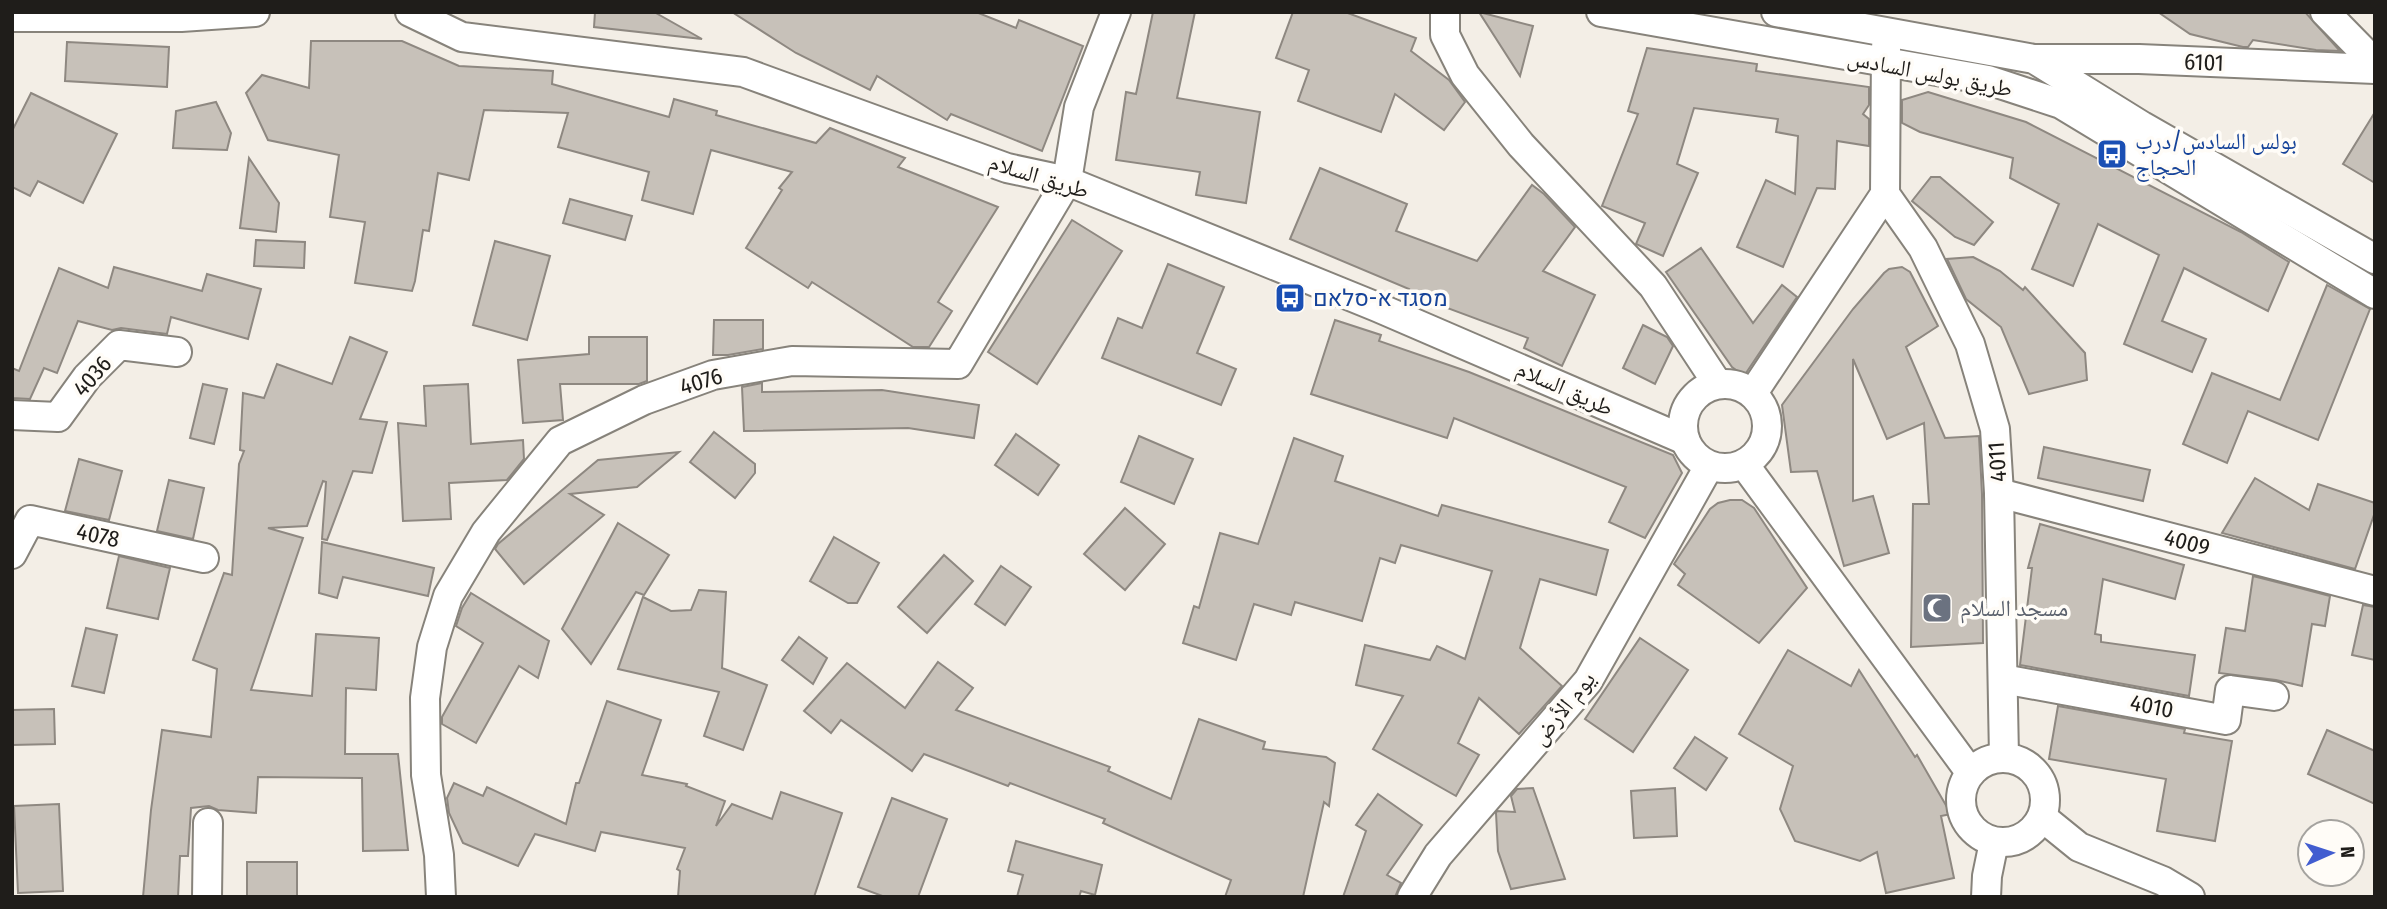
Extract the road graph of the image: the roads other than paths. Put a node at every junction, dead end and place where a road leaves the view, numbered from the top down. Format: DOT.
graph roads {
  1 [pos="255,12"];
  2 [pos="410,12"];
  3 [pos="1116,12"];
  4 [pos="1445,12"];
  5 [pos="1601,12"];
  6 [pos="1776,12"];
  7 [pos="2325,12"];
  8 [pos="12,17"];
  9 [pos="1884,33"];
  10 [pos="2034,59"];
  11 [pos="2375,63"];
  12 [pos="1887,64"];
  13 [pos="2375,69"];
  14 [pos="1067,181"];
  15 [pos="1885,194"];
  16 [pos="2375,259"];
  17 [pos="2375,294"];
  18 [pos="177,352"];
  19 [pos="1717,383"];
  20 [pos="1752,393"];
  21 [pos="12,415"];
  22 [pos="1685,440"];
  23 [pos="1744,464"];
  24 [pos="1709,466"];
  25 [pos="1999,492"];
  26 [pos="12,554"];
  27 [pos="204,558"];
  28 [pos="2375,591"];
  29 [pos="2003,678"];
  30 [pos="2274,696"];
  31 [pos="2004,757"];
  32 [pos="1970,772"];
  33 [pos="2042,817"];
  34 [pos="208,823"];
  35 [pos="1994,842"];
  36 [pos="207,897"];
  37 [pos="441,897"];
  38 [pos="1412,897"];
  39 [pos="1986,897"];
  40 [pos="2190,897"];
  1 -- 8 [label="street"];
  2 -- 14 [label="street, طريق السلام"];
  3 -- 14 [label="street, 4076"];
  4 -- 19 [label="street"];
  5 -- 12 [label="street, طريق بولس السادس"];
  6 -- 9 [label="street, طريق بولس السادس"];
  7 -- 11 [label="street"];
  9 -- 10 [label="street, طريق بولس السادس"];
  9 -- 12 [label="street"];
  10 -- 13 [label="street, 6101"];
  10 -- 16 [label="street, طريق بولس السادس"];
  12 -- 15 [label="street"];
  12 -- 17 [label="street, طريق بولس السادس"];
  14 -- 22 [label="street, طريق السلام"];
  14 -- 37 [label="street, 4076"];
  15 -- 20 [label="street"];
  15 -- 25 [label="street, 4011"];
  18 -- 21 [label="street, 4036"];
  19 -- 20 [label="street"];
  19 -- 22 [label="street"];
  20 -- 23 [label="street"];
  22 -- 24 [label="street"];
  23 -- 24 [label="street"];
  23 -- 32 [label="street"];
  24 -- 38 [label="street, يوم الأرض"];
  25 -- 28 [label="street, 4009"];
  25 -- 29 [label="street, 4011"];
  26 -- 27 [label="street, 4078"];
  29 -- 30 [label="street, 4010"];
  29 -- 31 [label="street, 4011"];
  31 -- 32 [label="street"];
  31 -- 33 [label="street"];
  32 -- 35 [label="street"];
  33 -- 35 [label="street"];
  33 -- 40 [label="street"];
  34 -- 36 [label="street"];
  35 -- 39 [label="street"];
}
